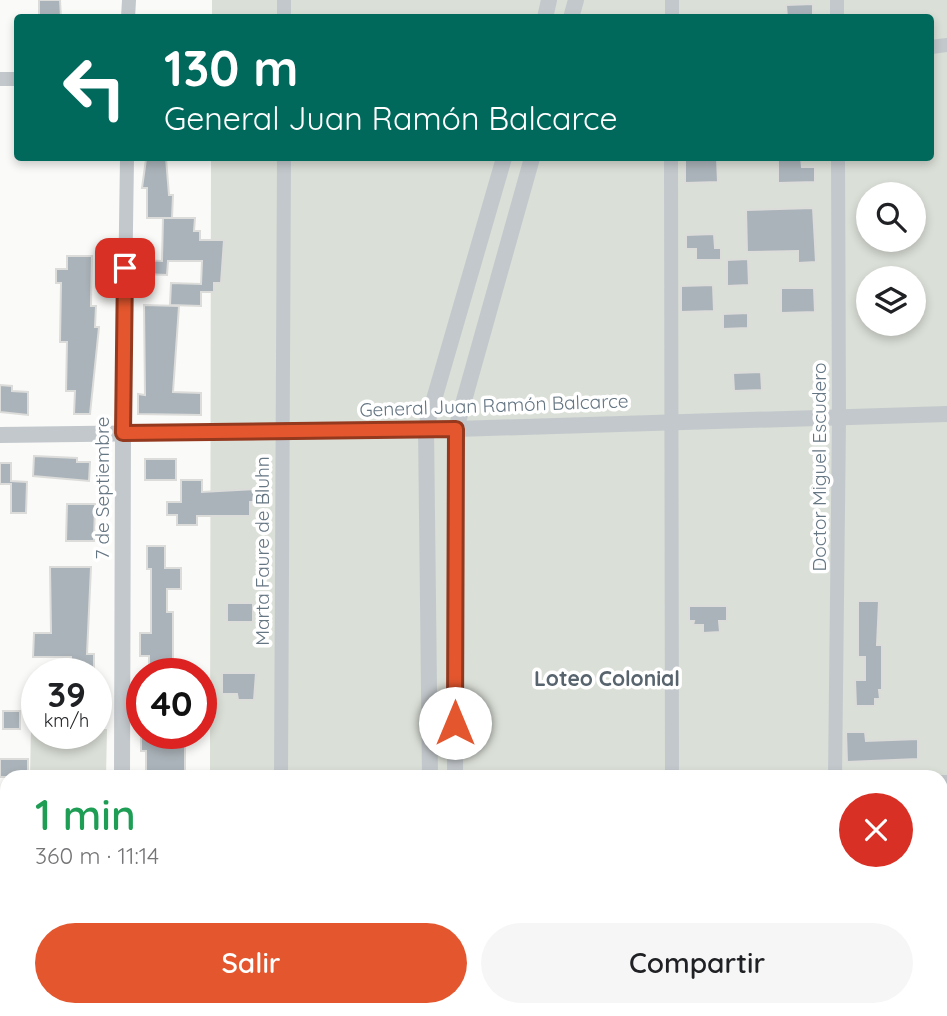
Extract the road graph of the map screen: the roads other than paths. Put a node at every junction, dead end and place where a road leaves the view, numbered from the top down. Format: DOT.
graph roads {
  1 [pos="127,161"];
  2 [pos="284,161"];
  3 [pos="503,161"];
  4 [pos="530,161"];
  5 [pos="671,161"];
  6 [pos="838,161"];
  7 [pos="947,414"];
  8 [pos="839,419"];
  9 [pos="670,421"];
  10 [pos="426,427"];
  11 [pos="456,429"];
  12 [pos="282,432"];
  13 [pos="123,433"];
  14 [pos="0,435"];
  15 [pos="122,770"];
  16 [pos="281,770"];
  17 [pos="430,770"];
  18 [pos="455,770"];
  19 [pos="672,770"];
  20 [pos="835,770"];
  1 -- 13 [label="street, 7 de Septiembre"];
  2 -- 12 [label="street, Marta Faure de Bluhn"];
  3 -- 10 [label="street"];
  4 -- 11 [label="street"];
  5 -- 9 [label="street"];
  6 -- 8 [label="street, Doctor Miguel Escudero"];
  7 -- 8 [label="street, General Juan Ramón Balcarce"];
  8 -- 9 [label="street, General Juan Ramón Balcarce"];
  8 -- 20 [label="street, Doctor Miguel Escudero"];
  9 -- 11 [label="street, General Juan Ramón Balcarce"];
  9 -- 19 [label="street"];
  10 -- 11 [label="street, General Juan Ramón Balcarce"];
  10 -- 12 [label="street, General Juan Ramón Balcarce"];
  10 -- 17 [label="street"];
  11 -- 18 [label="street"];
  12 -- 13 [label="street, General Juan Ramón Balcarce"];
  12 -- 16 [label="street, Marta Faure de Bluhn"];
  13 -- 14 [label="street, General Juan Ramón Balcarce"];
  13 -- 15 [label="street, 7 de Septiembre"];
}
